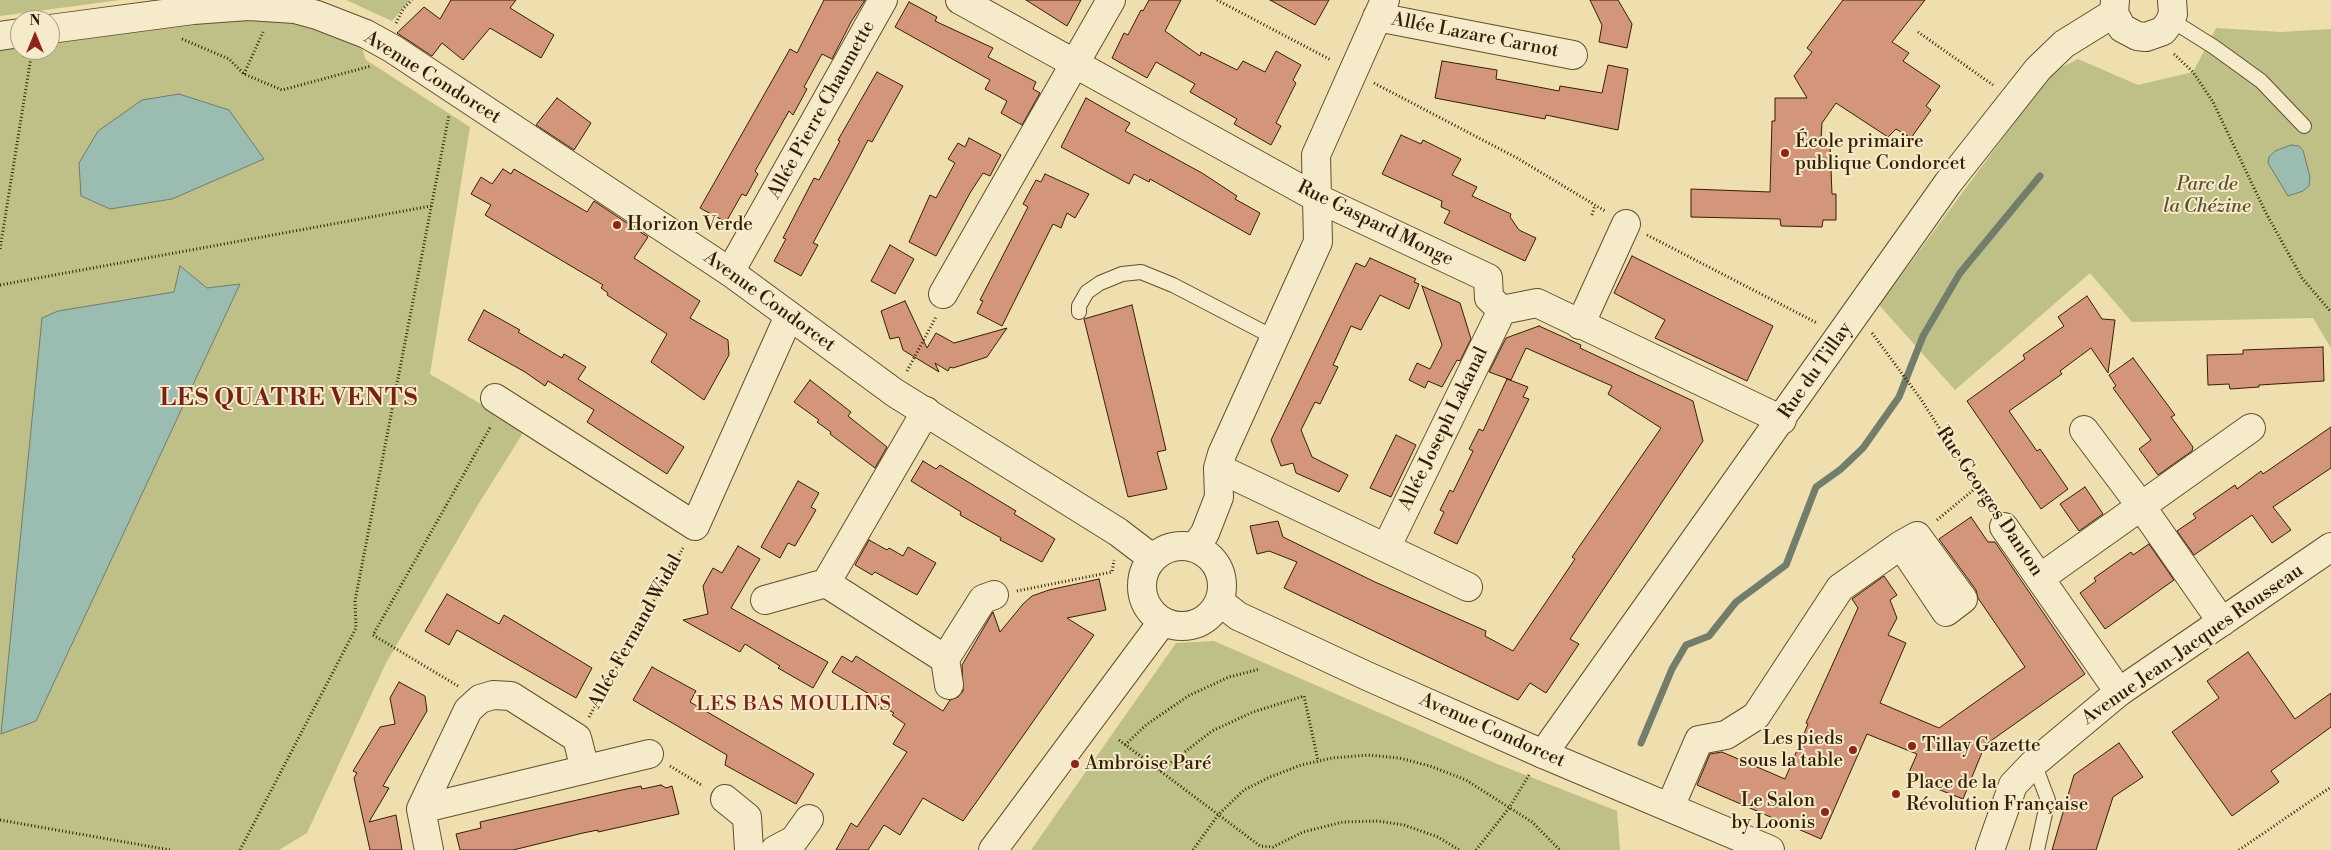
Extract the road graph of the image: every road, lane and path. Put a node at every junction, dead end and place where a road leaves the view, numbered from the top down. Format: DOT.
graph roads {
  1 [pos="884,0"];
  2 [pos="960,0"];
  3 [pos="1111,0"];
  4 [pos="1217,0"];
  5 [pos="275,3"];
  6 [pos="2112,4"];
  7 [pos="1381,8"];
  8 [pos="2166,18"];
  9 [pos="60,28"];
  10 [pos="1918,32"];
  11 [pos="172,39"];
  12 [pos="393,49"];
  13 [pos="1573,55"];
  14 [pos="23,60"];
  15 [pos="1074,64"];
  16 [pos="1351,71"];
  17 [pos="244,74"];
  18 [pos="2014,100"];
  19 [pos="450,106"];
  20 [pos="2304,126"];
  21 [pos="1319,199"];
  22 [pos="1595,205"];
  23 [pos="431,206"];
  24 [pos="1592,215"];
  25 [pos="1626,224"];
  26 [pos="0,249"];
  27 [pos="730,272"];
  28 [pos="0,285"];
  29 [pos="943,294"];
  30 [pos="1502,310"];
  31 [pos="1079,312"];
  32 [pos="1856,312"];
  33 [pos="2331,312"];
  34 [pos="789,316"];
  35 [pos="1580,325"];
  36 [pos="1840,335"];
  37 [pos="1275,338"];
  38 [pos="895,393"];
  39 [pos="499,401"];
  40 [pos="926,411"];
  41 [pos="1782,420"];
  42 [pos="2251,428"];
  43 [pos="2084,430"];
  44 [pos="1218,468"];
  45 [pos="1977,487"];
  46 [pos="2141,506"];
  47 [pos="696,526"];
  48 [pos="2004,527"];
  49 [pos="1118,532"];
  50 [pos="1909,541"];
  51 [pos="1195,547"];
  52 [pos="2331,547"];
  53 [pos="1386,548"];
  54 [pos="1152,558"];
  55 [pos="2040,578"];
  56 [pos="826,583"];
  57 [pos="1468,587"];
  58 [pos="994,595"];
  59 [pos="765,600"];
  60 [pos="1220,602"];
  61 [pos="1163,622"];
  62 [pos="2222,622"];
  63 [pos="1260,669"];
  64 [pos="2119,692"];
  65 [pos="480,699"];
  66 [pos="577,738"];
  67 [pos="1119,740"];
  68 [pos="1125,745"];
  69 [pos="649,754"];
  70 [pos="1543,754"];
  71 [pos="1318,761"];
  72 [pos="2034,763"];
  73 [pos="585,769"];
  74 [pos="1160,771"];
  75 [pos="2331,786"];
  76 [pos="726,799"];
  77 [pos="1670,807"];
  78 [pos="1509,808"];
  79 [pos="421,809"];
  80 [pos="1218,815"];
  81 [pos="809,819"];
  82 [pos="0,820"];
  83 [pos="1995,849"];
  84 [pos="170,850"];
  85 [pos="240,850"];
  86 [pos="429,850"];
  87 [pos="749,850"];
  88 [pos="776,850"];
  89 [pos="993,850"];
  90 [pos="1193,850"];
  91 [pos="1459,850"];
  92 [pos="1476,850"];
  93 [pos="1560,850"];
  94 [pos="1770,850"];
  95 [pos="2037,850"];
  96 [pos="2239,850"];
  1 -- 27 [label="street, Allée Pierre Chaumette"];
  2 -- 15 [label="street, Rue Gaspard Monge"];
  3 -- 15 [label="street"];
  4 -- 16 [label="path"];
  5 -- 9 [label="street, Avenue Condorcet"];
  5 -- 12 [label="street, Avenue Condorcet"];
  5 -- 17 [label="path"];
  6 -- 8 [label="street"];
  6 -- 18 [label="street, Rue du Tillay"];
  7 -- 13 [label="street, Allée Lazare Carnot"];
  7 -- 16 [label="street"];
  8 -- 20 [label="lane"];
  8 -- 33 [label="path"];
  10 -- 18 [label="path"];
  11 -- 17 [label="path"];
  12 -- 17 [label="path"];
  12 -- 27 [label="street, Avenue Condorcet"];
  14 -- 26 [label="path"];
  15 -- 21 [label="street, Rue Gaspard Monge"];
  15 -- 29 [label="street"];
  16 -- 21 [label="street"];
  16 -- 22 [label="path"];
  18 -- 32 [label="street, Rue du Tillay"];
  19 -- 23 [label="path"];
  21 -- 30 [label="street, Rue Gaspard Monge"];
  21 -- 37 [label="street"];
  22 -- 24 [label="path"];
  22 -- 25 [label="path"];
  23 -- 28 [label="path"];
  23 -- 85 [label="path"];
  25 -- 35 [label="street"];
  25 -- 36 [label="path"];
  27 -- 34 [label="street, Avenue Condorcet"];
  29 -- 38 [label="path"];
  30 -- 35 [label="street"];
  30 -- 53 [label="street, Allée Joseph Lakanal"];
  31 -- 37 [label="lane"];
  32 -- 36 [label="street, Rue du Tillay"];
  32 -- 45 [label="path, Rue Georges Danton"];
  34 -- 38 [label="street, Avenue Condorcet"];
  34 -- 47 [label="street"];
  35 -- 41 [label="street"];
  36 -- 41 [label="street, Rue du Tillay"];
  37 -- 44 [label="street"];
  38 -- 40 [label="street, Avenue Condorcet"];
  39 -- 47 [label="street"];
  39 -- 65 [label="path"];
  40 -- 49 [label="street, Avenue Condorcet"];
  40 -- 56 [label="street"];
  41 -- 70 [label="street, Rue du Tillay"];
  42 -- 46 [label="street"];
  43 -- 46 [label="street"];
  44 -- 51 [label="street"];
  44 -- 53 [label="street"];
  45 -- 48 [label="path, Rue Georges Danton"];
  45 -- 50 [label="path"];
  46 -- 55 [label="street"];
  46 -- 62 [label="street"];
  47 -- 66 [label="path, Allée Fernand Widal"];
  48 -- 55 [label="street, Rue Georges Danton"];
  49 -- 54 [label="street, Avenue Condorcet"];
  49 -- 58 [label="path"];
  50 -- 77 [label="street"];
  51 -- 54 [label="street"];
  51 -- 60 [label="street"];
  52 -- 62 [label="street, Avenue Jean-Jacques Rousseau"];
  53 -- 57 [label="street"];
  54 -- 61 [label="street"];
  55 -- 64 [label="street, Rue Georges Danton"];
  56 -- 58 [label="street"];
  56 -- 59 [label="street"];
  60 -- 61 [label="street"];
  60 -- 70 [label="street, Avenue Condorcet"];
  61 -- 89 [label="street"];
  62 -- 64 [label="street, Avenue Jean-Jacques Rousseau"];
  63 -- 68 [label="path"];
  64 -- 72 [label="street, Avenue Jean-Jacques Rousseau"];
  65 -- 66 [label="street"];
  65 -- 79 [label="street"];
  66 -- 73 [label="street"];
  67 -- 68 [label="path"];
  68 -- 74 [label="path"];
  69 -- 73 [label="street"];
  69 -- 76 [label="path"];
  70 -- 77 [label="street, Avenue Condorcet"];
  70 -- 78 [label="path"];
  71 -- 74 [label="path"];
  71 -- 78 [label="path"];
  71 -- 80 [label="path"];
  72 -- 83 [label="street, Avenue Jean-Jacques Rousseau"];
  72 -- 95 [label="lane"];
  73 -- 79 [label="street"];
  74 -- 80 [label="path"];
  75 -- 96 [label="path"];
  76 -- 87 [label="street"];
  77 -- 94 [label="street, Avenue Condorcet"];
  78 -- 92 [label="path"];
  78 -- 93 [label="path"];
  79 -- 86 [label="street"];
  80 -- 90 [label="path"];
  80 -- 91 [label="path"];
  81 -- 88 [label="street"];
  82 -- 84 [label="path"];
}
